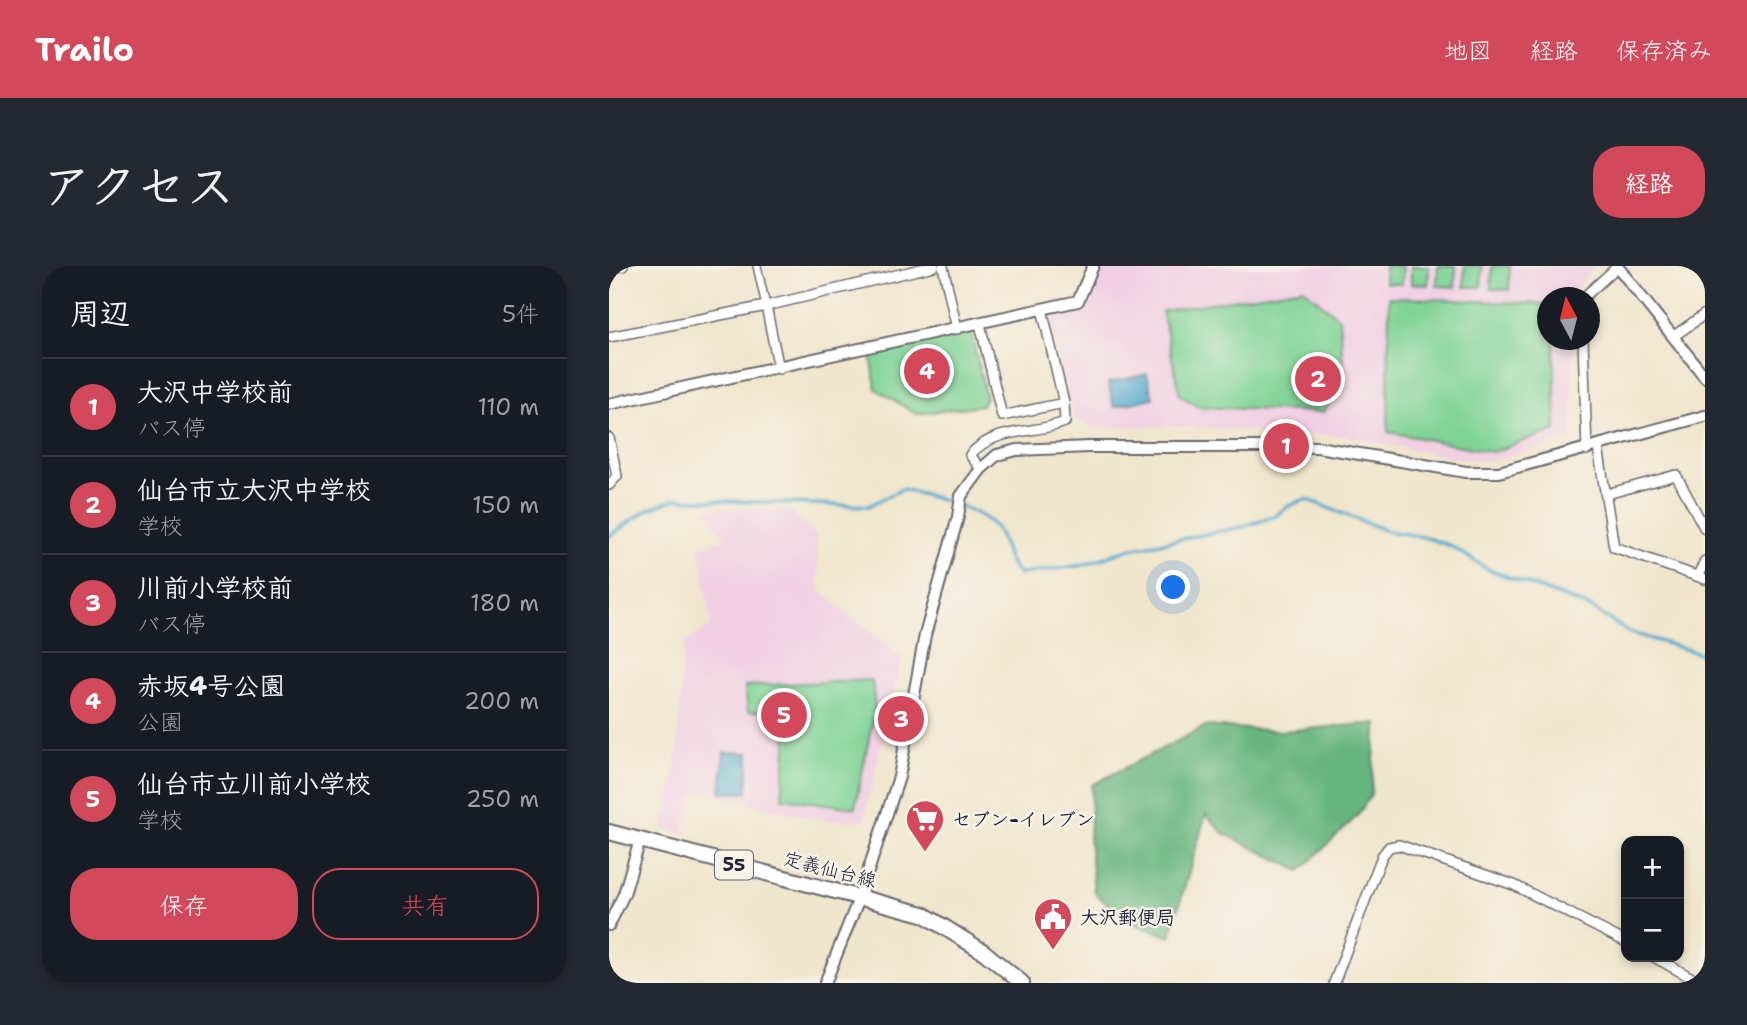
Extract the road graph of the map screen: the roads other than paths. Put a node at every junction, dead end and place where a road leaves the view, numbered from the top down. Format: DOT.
graph roads {
  1 [pos="623,266"];
  2 [pos="757,266"];
  3 [pos="934,266"];
  4 [pos="943,266"];
  5 [pos="1093,266"];
  6 [pos="1617,266"];
  7 [pos="609,269"];
  8 [pos="1595,287"];
  9 [pos="766,306"];
  10 [pos="1042,309"];
  11 [pos="1705,314"];
  12 [pos="980,324"];
  13 [pos="957,329"];
  14 [pos="1674,336"];
  15 [pos="609,337"];
  16 [pos="1583,350"];
  17 [pos="779,369"];
  18 [pos="1705,377"];
  19 [pos="1064,403"];
  20 [pos="609,404"];
  21 [pos="1705,416"];
  22 [pos="609,438"];
  23 [pos="1598,447"];
  24 [pos="1587,450"];
  25 [pos="981,469"];
  26 [pos="609,485"];
  27 [pos="1607,494"];
  28 [pos="1705,529"];
  29 [pos="1705,561"];
  30 [pos="1701,577"];
  31 [pos="609,832"];
  32 [pos="640,840"];
  33 [pos="860,896"];
  34 [pos="609,925"];
  35 [pos="1621,940"];
  36 [pos="1663,962"];
  37 [pos="825,983"];
  38 [pos="1022,983"];
  39 [pos="1333,983"];
  40 [pos="1701,983"];
  1 -- 7 [label="street"];
  2 -- 9 [label="street"];
  3 -- 9 [label="street"];
  4 -- 13 [label="street"];
  5 -- 10 [label="street"];
  6 -- 8 [label="street"];
  6 -- 14 [label="street"];
  9 -- 15 [label="street"];
  9 -- 17 [label="street"];
  10 -- 12 [label="street"];
  10 -- 19 [label="street"];
  11 -- 14 [label="street"];
  12 -- 13 [label="street"];
  12 -- 19 [label="street"];
  13 -- 17 [label="street"];
  14 -- 18 [label="street"];
  16 -- 24 [label="street"];
  17 -- 20 [label="street"];
  19 -- 25 [label="street"];
  21 -- 23 [label="street"];
  22 -- 26 [label="street"];
  23 -- 24 [label="street"];
  23 -- 27 [label="street"];
  24 -- 25 [label="street"];
  25 -- 33 [label="street"];
  27 -- 28 [label="street"];
  27 -- 30 [label="street"];
  29 -- 30 [label="street"];
  31 -- 32 [label="main road, 定義仙台線 / 55"];
  32 -- 33 [label="main road, 定義仙台線 / 55"];
  32 -- 34 [label="street"];
  33 -- 37 [label="street"];
  33 -- 38 [label="main road, 定義仙台線 / 55"];
  35 -- 39 [label="street"];
  36 -- 40 [label="street"];
}
